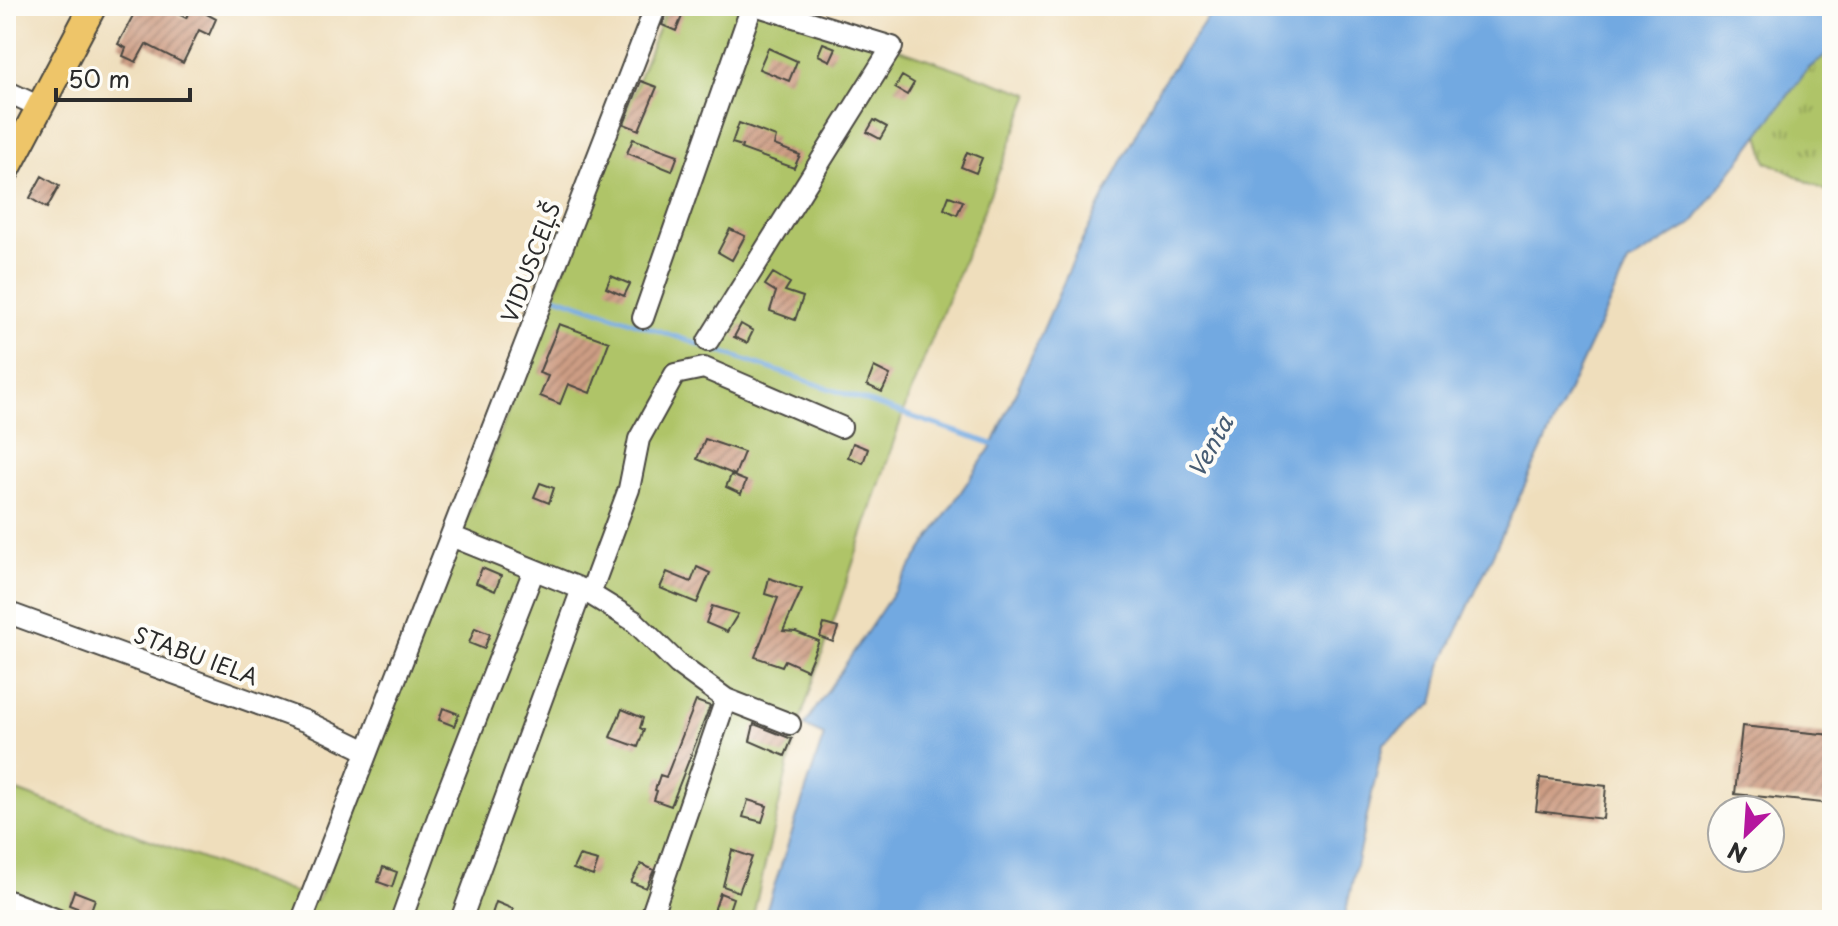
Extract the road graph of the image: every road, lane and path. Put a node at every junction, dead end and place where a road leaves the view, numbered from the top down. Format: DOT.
graph roads {
  1 [pos="93,6"];
  2 [pos="656,6"];
  3 [pos="755,6"];
  4 [pos="6,91"];
  5 [pos="40,107"];
  6 [pos="6,171"];
  7 [pos="643,318"];
  8 [pos="708,341"];
  9 [pos="841,427"];
  10 [pos="451,536"];
  11 [pos="534,570"];
  12 [pos="586,592"];
  13 [pos="6,612"];
  14 [pos="726,699"];
  15 [pos="790,724"];
  16 [pos="367,751"];
  17 [pos="6,900"];
  18 [pos="58,920"];
  19 [pos="302,920"];
  20 [pos="401,920"];
  21 [pos="461,920"];
  22 [pos="650,920"];
  1 -- 5 [label="main road"];
  2 -- 10 [label="street, VIDUSCEĻŠ"];
  3 -- 7 [label="street"];
  3 -- 8 [label="street"];
  4 -- 5 [label="street"];
  5 -- 6 [label="main road"];
  9 -- 12 [label="street"];
  10 -- 11 [label="street"];
  10 -- 16 [label="street, VIDUSCEĻŠ"];
  11 -- 12 [label="street"];
  11 -- 20 [label="street"];
  12 -- 14 [label="street"];
  12 -- 21 [label="street"];
  13 -- 16 [label="street, STABU IELA"];
  14 -- 15 [label="street"];
  14 -- 22 [label="street"];
  16 -- 19 [label="street, VIDUSCEĻŠ"];
  17 -- 18 [label="street"];
}
